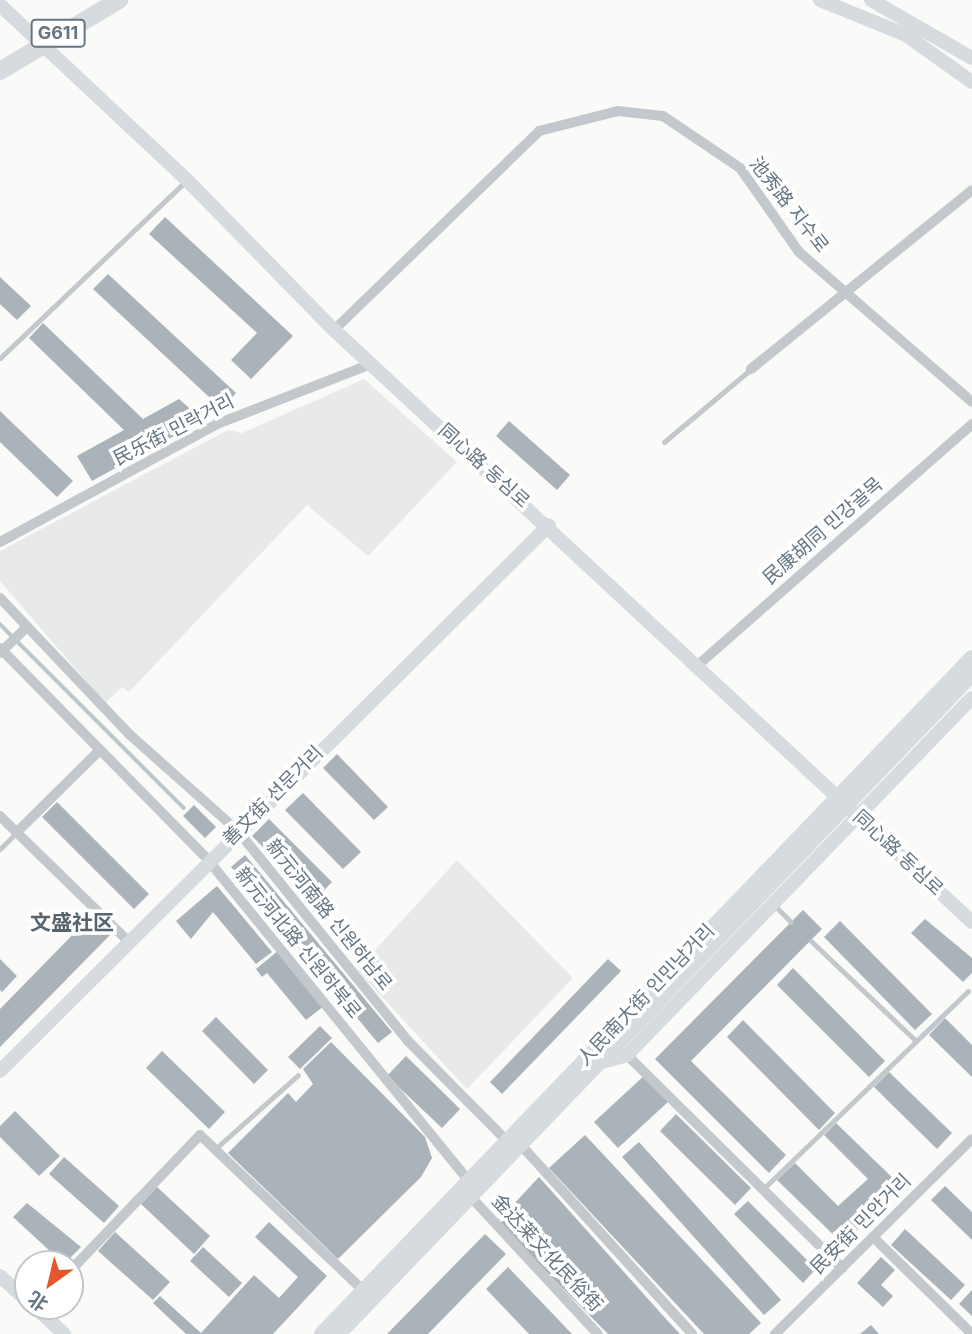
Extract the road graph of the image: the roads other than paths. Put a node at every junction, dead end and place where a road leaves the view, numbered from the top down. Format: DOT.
graph roads {
  1 [pos="119,0"];
  2 [pos="820,0"];
  3 [pos="871,0"];
  4 [pos="0,5"];
  5 [pos="44,42"];
  6 [pos="972,58"];
  7 [pos="0,71"];
  8 [pos="972,82"];
  9 [pos="187,180"];
  10 [pos="972,190"];
  11 [pos="844,297"];
  12 [pos="334,330"];
  13 [pos="0,358"];
  14 [pos="371,364"];
  15 [pos="751,369"];
  16 [pos="972,402"];
  17 [pos="972,424"];
  18 [pos="664,442"];
  19 [pos="549,525"];
  20 [pos="0,542"];
  21 [pos="0,598"];
  22 [pos="23,631"];
  23 [pos="3,649"];
  24 [pos="972,657"];
  25 [pos="698,665"];
  26 [pos="972,674"];
  27 [pos="972,698"];
  28 [pos="100,750"];
  29 [pos="841,800"];
  30 [pos="0,816"];
  31 [pos="858,816"];
  32 [pos="238,831"];
  33 [pos="17,832"];
  34 [pos="0,849"];
  35 [pos="208,860"];
  36 [pos="767,899"];
  37 [pos="791,922"];
  38 [pos="972,922"];
  39 [pos="128,941"];
  40 [pos="811,941"];
  41 [pos="968,991"];
  42 [pos="916,1041"];
  43 [pos="627,1055"];
  44 [pos="598,1063"];
  45 [pos="0,1071"];
  46 [pos="298,1075"];
  47 [pos="972,1139"];
  48 [pos="513,1142"];
  49 [pos="215,1149"];
  50 [pos="469,1188"];
  51 [pos="763,1189"];
  52 [pos="873,1237"];
  53 [pos="84,1256"];
  54 [pos="842,1268"];
  55 [pos="363,1290"];
  56 [pos="49,1320"];
  57 [pos="64,1334"];
  58 [pos="322,1334"];
  59 [pos="338,1334"];
  60 [pos="598,1334"];
  61 [pos="692,1334"];
  62 [pos="775,1334"];
  63 [pos="972,1334"];
  1 -- 5 [label="highway, G611"];
  2 -- 8 [label="street"];
  3 -- 6 [label="street"];
  4 -- 5 [label="street, 同心路 동심로"];
  5 -- 7 [label="highway, G611"];
  5 -- 9 [label="street, 同心路 동심로"];
  9 -- 12 [label="street, 同心路 동심로"];
  9 -- 13 [label="lane"];
  10 -- 11 [label="street"];
  11 -- 12 [label="street, 池秀路 지수로"];
  11 -- 15 [label="street"];
  11 -- 16 [label="street, 池秀路 지수로"];
  12 -- 14 [label="street, 同心路 동심로"];
  14 -- 19 [label="street, 同心路 동심로"];
  14 -- 20 [label="street, 民乐街 민락거리"];
  15 -- 18 [label="lane"];
  17 -- 25 [label="street, 民康胡同 민강골목"];
  19 -- 25 [label="street, 同心路 동심로"];
  19 -- 32 [label="street, 善文街 선문거리"];
  21 -- 22 [label="street, 新元河南路 신원하남로"];
  22 -- 23 [label="street"];
  22 -- 32 [label="street, 新元河南路 신원하남로"];
  23 -- 28 [label="street, 新元河北路 신원하북로"];
  24 -- 29 [label="main road, 人民南大街 인민남거리"];
  25 -- 29 [label="street, 同心路 동심로"];
  26 -- 29 [label="main road, 人民南大街 인민남거리"];
  27 -- 31 [label="street, 人民南大街 인민남거리"];
  28 -- 33 [label="street"];
  28 -- 35 [label="street, 新元河北路 신원하북로"];
  29 -- 31 [label="street, 同心路 동심로"];
  29 -- 36 [label="main road, 人民南大街 인민남거리"];
  29 -- 48 [label="main road, 人民南大街 인민남거리"];
  30 -- 33 [label="street"];
  31 -- 36 [label="street, 人民南大街 인민남거리"];
  31 -- 38 [label="street, 同心路 동심로"];
  32 -- 35 [label="street, 善文街 선문거리"];
  32 -- 48 [label="street, 新元河南路 신원하남로"];
  33 -- 34 [label="lane"];
  33 -- 39 [label="street"];
  35 -- 39 [label="street, 善文街 선문거리"];
  35 -- 50 [label="street, 新元河北路 신원하북로"];
  36 -- 37 [label="lane"];
  36 -- 43 [label="street, 人民南大街 인민남거리"];
  36 -- 44 [label="main road, 人民南大街 인민남거리"];
  39 -- 45 [label="street, 善文街 선문거리"];
  40 -- 42 [label="lane"];
  41 -- 42 [label="lane"];
  42 -- 51 [label="lane"];
  43 -- 44 [label="street, 人民南大街 인민남거리"];
  43 -- 51 [label="street"];
  44 -- 48 [label="main road, 人民南大街 인민남거리"];
  46 -- 49 [label="lane"];
  47 -- 52 [label="street, 民安街 민안거리"];
  48 -- 50 [label="main road, 人民南大街 인민남거리"];
  48 -- 61 [label="street, 新元河南路 신원하남로"];
  49 -- 53 [label="street"];
  49 -- 55 [label="street"];
  50 -- 55 [label="main road, 人民南大街 인민남거리"];
  50 -- 59 [label="main road, 人民南大街 인민남거리"];
  50 -- 60 [label="street, 金达莱文化民俗街"];
  51 -- 54 [label="street"];
  52 -- 54 [label="street, 民安街 민안거리"];
  52 -- 63 [label="street"];
  54 -- 62 [label="street, 民安街 민안거리"];
  55 -- 58 [label="main road, 人民南大街 인민남거리"];
  56 -- 57 [label="street"];
}
